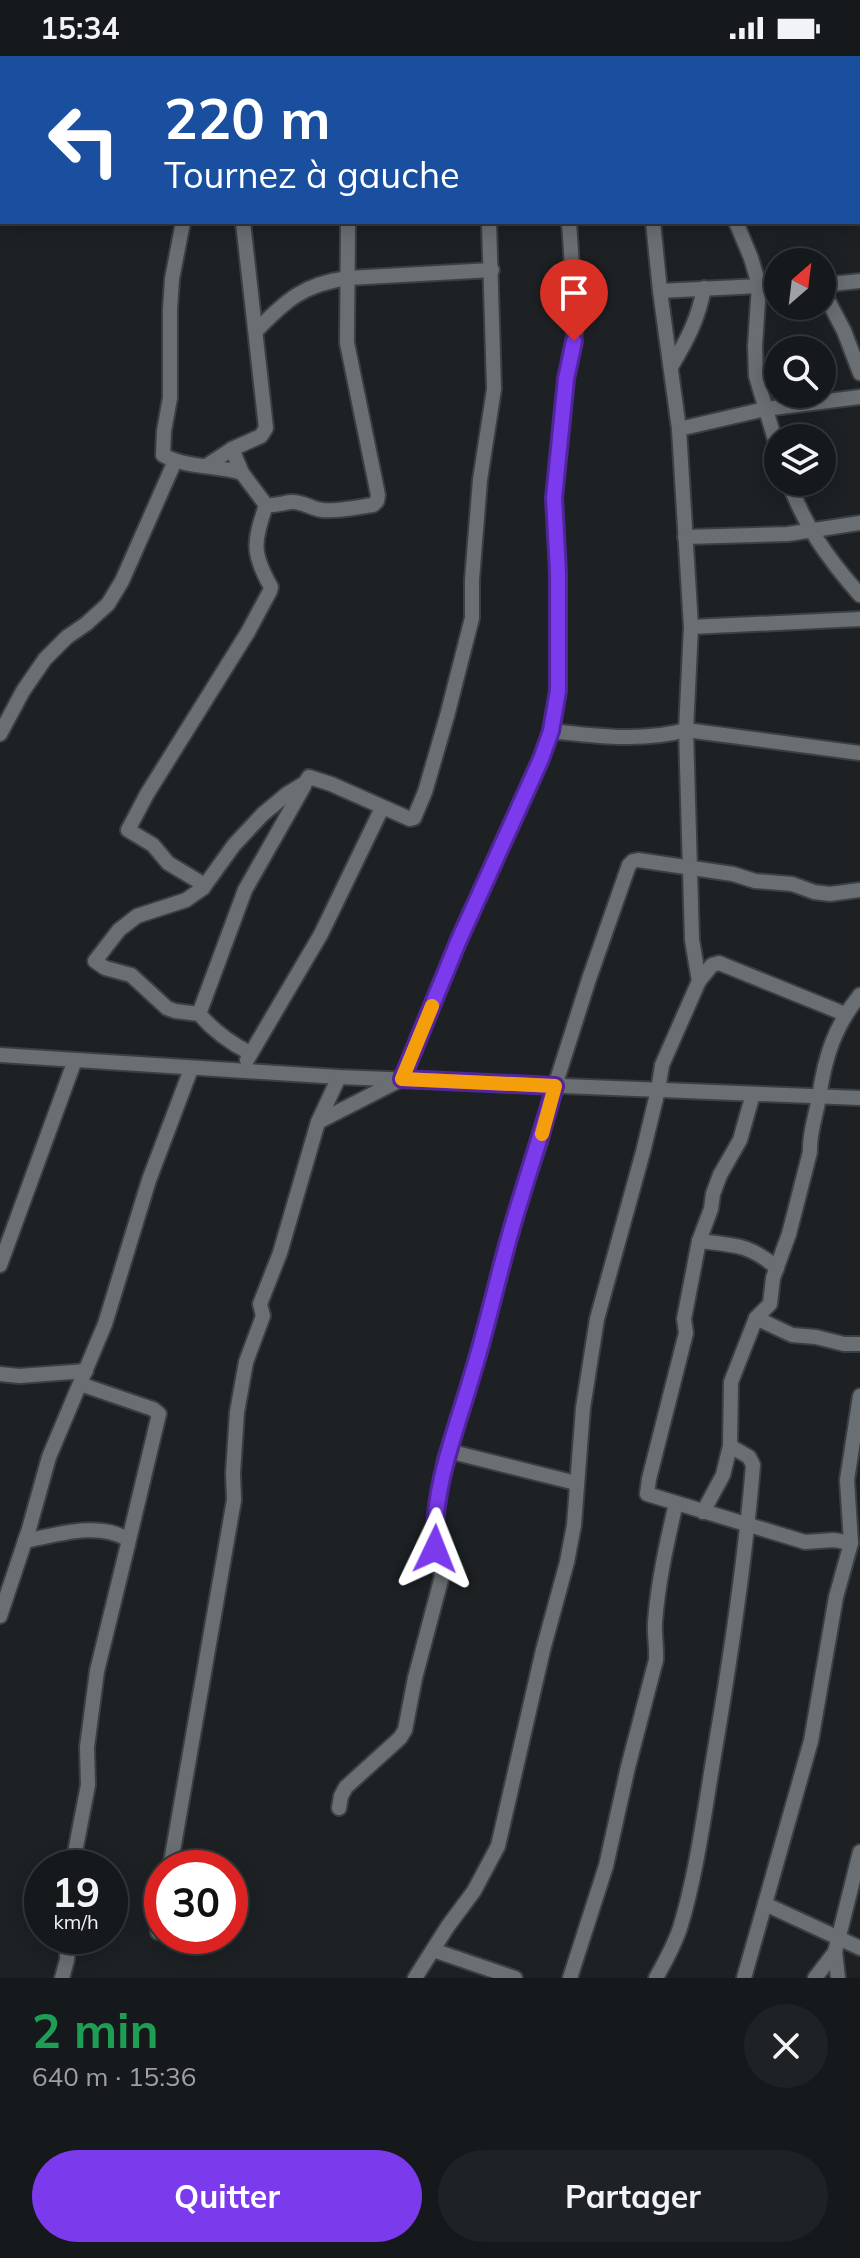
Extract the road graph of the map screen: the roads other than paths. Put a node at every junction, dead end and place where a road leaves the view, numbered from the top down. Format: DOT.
graph roads {
  1 [pos="183,224"];
  2 [pos="243,224"];
  3 [pos="348,224"];
  4 [pos="489,224"];
  5 [pos="569,224"];
  6 [pos="653,224"];
  7 [pos="740,227"];
  8 [pos="492,270"];
  9 [pos="348,278"];
  10 [pos="860,281"];
  11 [pos="759,285"];
  12 [pos="764,285"];
  13 [pos="836,285"];
  14 [pos="704,288"];
  15 [pos="660,291"];
  16 [pos="836,315"];
  17 [pos="256,331"];
  18 [pos="671,367"];
  19 [pos="860,373"];
  20 [pos="860,397"];
  21 [pos="765,409"];
  22 [pos="770,424"];
  23 [pos="679,429"];
  24 [pos="232,449"];
  25 [pos="175,461"];
  26 [pos="206,466"];
  27 [pos="242,473"];
  28 [pos="795,496"];
  29 [pos="266,505"];
  30 [pos="860,523"];
  31 [pos="811,530"];
  32 [pos="685,537"];
  33 [pos="860,595"];
  34 [pos="860,619"];
  35 [pos="691,627"];
  36 [pos="686,730"];
  37 [pos="551,731"];
  38 [pos="0,734"];
  39 [pos="860,753"];
  40 [pos="305,783"];
  41 [pos="382,808"];
  42 [pos="690,869"];
  43 [pos="203,888"];
  44 [pos="860,890"];
  45 [pos="699,981"];
  46 [pos="860,995"];
  47 [pos="199,1014"];
  48 [pos="845,1014"];
  49 [pos="250,1053"];
  50 [pos="0,1055"];
  51 [pos="75,1060"];
  52 [pos="191,1069"];
  53 [pos="242,1071"];
  54 [pos="339,1077"];
  55 [pos="402,1079"];
  56 [pos="555,1086"];
  57 [pos="658,1090"];
  58 [pos="753,1094"];
  59 [pos="819,1096"];
  60 [pos="860,1098"];
  61 [pos="318,1122"];
  62 [pos="699,1241"];
  63 [pos="0,1265"];
  64 [pos="777,1268"];
  65 [pos="756,1318"];
  66 [pos="860,1344"];
  67 [pos="0,1374"];
  68 [pos="83,1378"];
  69 [pos="860,1396"];
  70 [pos="730,1446"];
  71 [pos="448,1451"];
  72 [pos="576,1483"];
  73 [pos="676,1503"];
  74 [pos="703,1512"];
  75 [pos="748,1525"];
  76 [pos="25,1541"];
  77 [pos="851,1543"];
  78 [pos="128,1544"];
  79 [pos="0,1616"];
  80 [pos="339,1808"];
  81 [pos="75,1850"];
  82 [pos="173,1850"];
  83 [pos="860,1852"];
  84 [pos="765,1904"];
  85 [pos="837,1945"];
  86 [pos="860,1948"];
  87 [pos="433,1950"];
  88 [pos="67,1954"];
  89 [pos="62,1978"];
  90 [pos="415,1978"];
  91 [pos="515,1978"];
  92 [pos="570,1978"];
  93 [pos="656,1978"];
  94 [pos="744,1978"];
  95 [pos="815,1978"];
  96 [pos="838,1978"];
  1 -- 25 [label="street"];
  2 -- 17 [label="street"];
  3 -- 9 [label="street"];
  4 -- 8 [label="street"];
  5 -- 37 [label="street"];
  6 -- 15 [label="street"];
  7 -- 11 [label="street"];
  8 -- 9 [label="street"];
  8 -- 41 [label="street"];
  9 -- 17 [label="street"];
  9 -- 29 [label="street"];
  10 -- 13 [label="street"];
  11 -- 12 [label="street"];
  11 -- 14 [label="street"];
  11 -- 21 [label="street"];
  14 -- 15 [label="street"];
  14 -- 18 [label="street"];
  15 -- 18 [label="street"];
  16 -- 19 [label="street"];
  17 -- 24 [label="street"];
  18 -- 23 [label="street"];
  20 -- 21 [label="street"];
  21 -- 22 [label="street"];
  21 -- 23 [label="street"];
  23 -- 32 [label="street"];
  24 -- 26 [label="street"];
  24 -- 27 [label="street"];
  25 -- 26 [label="street"];
  25 -- 38 [label="street"];
  26 -- 27 [label="street"];
  27 -- 29 [label="street"];
  28 -- 31 [label="street"];
  29 -- 43 [label="street"];
  30 -- 31 [label="street"];
  31 -- 32 [label="street"];
  31 -- 33 [label="street"];
  32 -- 35 [label="street"];
  34 -- 35 [label="street"];
  35 -- 36 [label="street"];
  36 -- 37 [label="street"];
  36 -- 39 [label="street"];
  36 -- 42 [label="street"];
  37 -- 55 [label="street"];
  40 -- 41 [label="street"];
  40 -- 43 [label="street"];
  40 -- 47 [label="street"];
  41 -- 49 [label="street"];
  42 -- 44 [label="street"];
  42 -- 45 [label="street"];
  42 -- 56 [label="street"];
  43 -- 47 [label="street"];
  45 -- 48 [label="street"];
  45 -- 57 [label="street"];
  46 -- 48 [label="street"];
  47 -- 49 [label="street"];
  48 -- 59 [label="street"];
  49 -- 53 [label="street"];
  50 -- 51 [label="street"];
  51 -- 52 [label="street"];
  51 -- 63 [label="street"];
  52 -- 53 [label="street"];
  52 -- 68 [label="street"];
  53 -- 54 [label="street"];
  54 -- 55 [label="street"];
  54 -- 61 [label="street"];
  55 -- 56 [label="street"];
  55 -- 61 [label="street"];
  56 -- 57 [label="street"];
  56 -- 71 [label="street"];
  57 -- 58 [label="street"];
  57 -- 72 [label="street"];
  58 -- 59 [label="street"];
  58 -- 62 [label="street"];
  59 -- 60 [label="street"];
  59 -- 64 [label="street"];
  61 -- 82 [label="street"];
  62 -- 64 [label="street"];
  62 -- 73 [label="street"];
  64 -- 65 [label="street"];
  65 -- 66 [label="street"];
  65 -- 70 [label="street"];
  67 -- 68 [label="street"];
  68 -- 76 [label="street"];
  68 -- 78 [label="street"];
  69 -- 77 [label="street"];
  70 -- 74 [label="street"];
  70 -- 75 [label="street"];
  71 -- 72 [label="street"];
  71 -- 80 [label="street"];
  72 -- 87 [label="street"];
  73 -- 74 [label="street"];
  73 -- 92 [label="street"];
  74 -- 75 [label="street"];
  75 -- 77 [label="street"];
  75 -- 93 [label="street"];
  76 -- 78 [label="street"];
  76 -- 79 [label="street"];
  77 -- 84 [label="street"];
  78 -- 81 [label="street"];
  83 -- 85 [label="street"];
  84 -- 85 [label="street"];
  84 -- 94 [label="street"];
  85 -- 86 [label="street"];
  85 -- 95 [label="street"];
  85 -- 96 [label="street"];
  87 -- 90 [label="street"];
  87 -- 91 [label="street"];
  88 -- 89 [label="street"];
}
